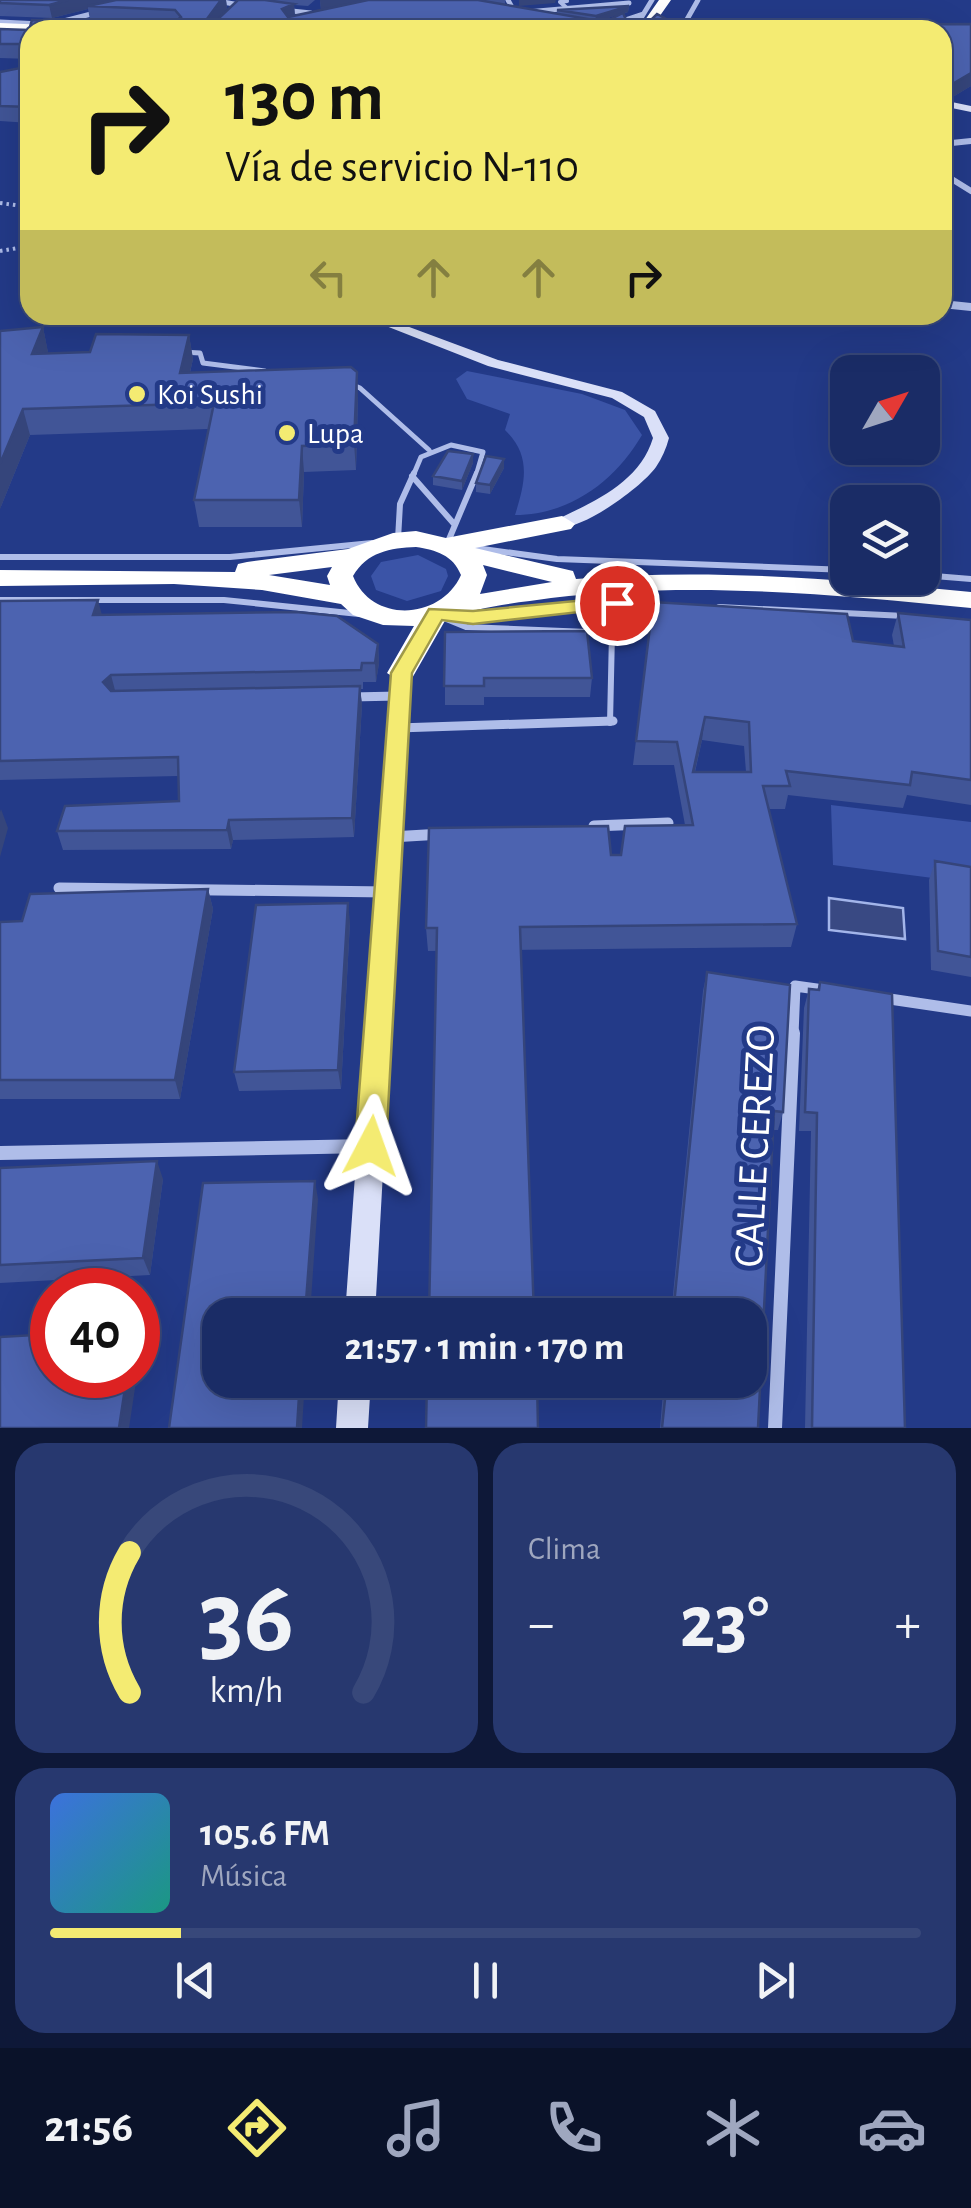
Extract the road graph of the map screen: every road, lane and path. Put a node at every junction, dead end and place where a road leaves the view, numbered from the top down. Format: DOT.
graph roads {
  1 [pos="212,0"];
  2 [pos="508,0"];
  3 [pos="588,0"];
  4 [pos="652,0"];
  5 [pos="568,1"];
  6 [pos="629,2"];
  7 [pos="239,5"];
  8 [pos="254,6"];
  9 [pos="606,6"];
  10 [pos="268,8"];
  11 [pos="568,9"];
  12 [pos="102,11"];
  13 [pos="501,11"];
  14 [pos="515,12"];
  15 [pos="644,14"];
  16 [pos="227,17"];
  17 [pos="544,18"];
  18 [pos="67,20"];
  19 [pos="298,20"];
  20 [pos="626,20"];
  21 [pos="638,20"];
  22 [pos="0,196"];
  23 [pos="0,203"];
  24 [pos="12,203"];
  25 [pos="20,203"];
  26 [pos="392,325"];
  27 [pos="180,352"];
  28 [pos="275,372"];
  29 [pos="329,380"];
  30 [pos="429,450"];
  31 [pos="412,476"];
  32 [pos="562,524"];
  33 [pos="452,540"];
  34 [pos="390,541"];
  35 [pos="353,556"];
  36 [pos="0,558"];
  37 [pos="490,562"];
  38 [pos="830,569"];
  39 [pos="940,577"];
  40 [pos="0,578"];
  41 [pos="184,578"];
  42 [pos="971,580"];
  43 [pos="602,583"];
  44 [pos="347,597"];
  45 [pos="0,600"];
  46 [pos="971,600"];
  47 [pos="670,605"];
  48 [pos="706,606"];
  49 [pos="443,611"];
  50 [pos="372,613"];
  51 [pos="921,618"];
  52 [pos="401,685"];
  53 [pos="329,698"];
  54 [pos="398,728"];
  55 [pos="668,823"];
  56 [pos="589,827"];
  57 [pos="450,834"];
  58 [pos="391,836"];
  59 [pos="59,888"];
  60 [pos="388,892"];
  61 [pos="854,994"];
  62 [pos="873,997"];
  63 [pos="971,1011"];
  64 [pos="371,1146"];
  65 [pos="0,1153"];
  66 [pos="361,1298"];
  67 [pos="354,1398"];
  68 [pos="352,1428"];
  69 [pos="775,1428"];
  1 -- 7 [label="street"];
  2 -- 14 [label="street"];
  3 -- 9 [label="street"];
  4 -- 15 [label="street"];
  5 -- 11 [label="lane"];
  6 -- 9 [label="street"];
  6 -- 15 [label="street"];
  7 -- 8 [label="street"];
  7 -- 16 [label="street"];
  9 -- 11 [label="street"];
  10 -- 19 [label="street"];
  11 -- 14 [label="street"];
  12 -- 18 [label="street"];
  13 -- 14 [label="street"];
  14 -- 17 [label="street"];
  15 -- 20 [label="street"];
  15 -- 21 [label="street"];
  22 -- 24 [label="path"];
  23 -- 24 [label="path"];
  24 -- 25 [label="path"];
  26 -- 32 [label="main road"];
  27 -- 28 [label="lane"];
  29 -- 30 [label="lane"];
  30 -- 31 [label="lane"];
  30 -- 33 [label="lane"];
  31 -- 33 [label="lane"];
  31 -- 34 [label="lane"];
  32 -- 33 [label="highway"];
  32 -- 37 [label="highway"];
  33 -- 34 [label="highway"];
  33 -- 37 [label="highway"];
  33 -- 37 [label="lane"];
  34 -- 35 [label="highway"];
  34 -- 36 [label="lane"];
  35 -- 41 [label="highway"];
  35 -- 44 [label="highway"];
  37 -- 38 [label="lane"];
  37 -- 43 [label="highway"];
  37 -- 49 [label="highway"];
  39 -- 42 [label="lane"];
  40 -- 41 [label="highway"];
  41 -- 44 [label="highway"];
  43 -- 46 [label="highway"];
  43 -- 49 [label="highway"];
  44 -- 50 [label="highway"];
  45 -- 50 [label="lane"];
  47 -- 49 [label="lane"];
  48 -- 51 [label="lane"];
  49 -- 50 [label="highway"];
  49 -- 52 [label="highway"];
  49 -- 54 [label="lane"];
  50 -- 52 [label="highway"];
  52 -- 53 [label="street"];
  52 -- 54 [label="main road"];
  54 -- 58 [label="main road"];
  55 -- 56 [label="street"];
  57 -- 58 [label="street"];
  58 -- 60 [label="main road"];
  59 -- 60 [label="street"];
  60 -- 64 [label="main road"];
  61 -- 69 [label="street, CALLE CEREZO"];
  62 -- 63 [label="street"];
  64 -- 65 [label="street"];
  64 -- 66 [label="main road"];
  67 -- 68 [label="main road"];
}
